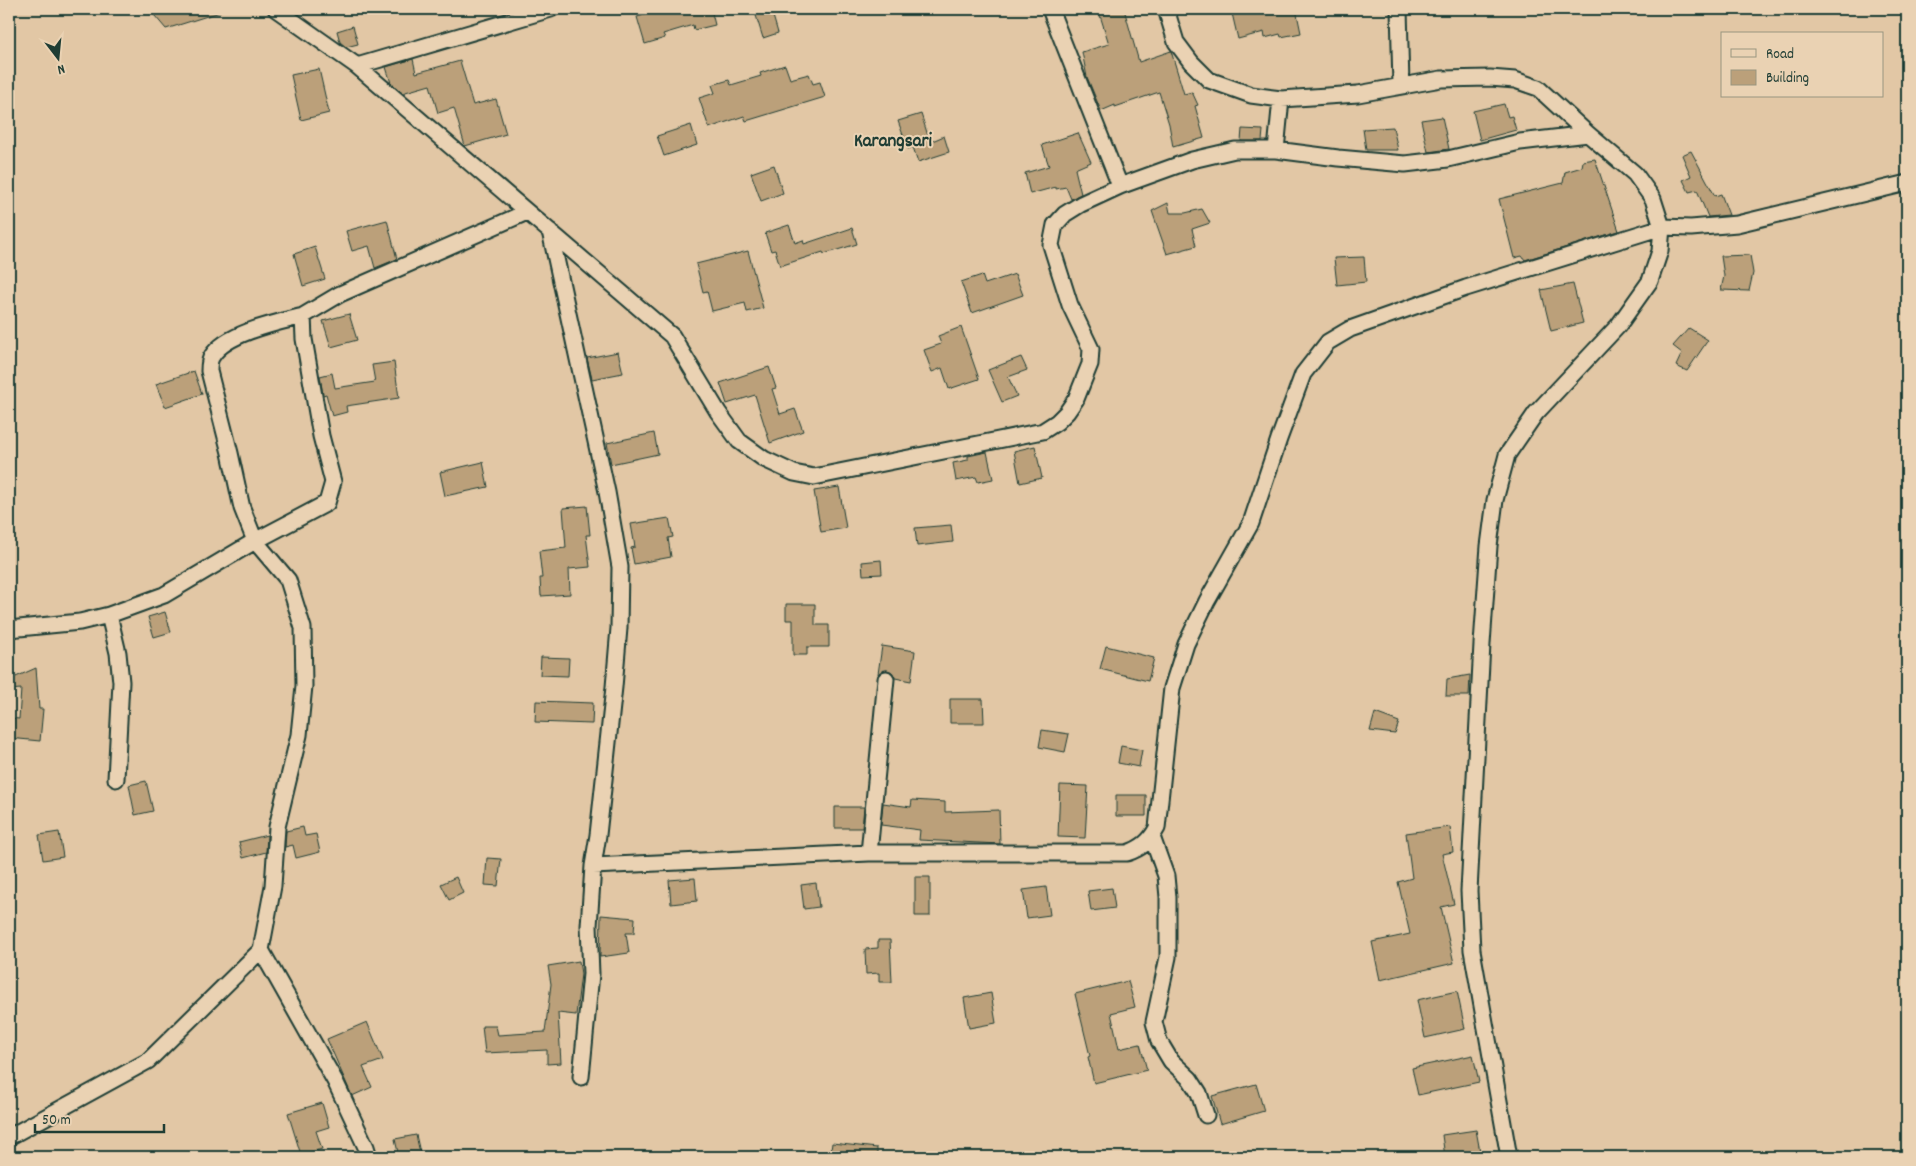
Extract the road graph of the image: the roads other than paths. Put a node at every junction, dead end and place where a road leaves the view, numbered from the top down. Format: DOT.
graph roads {
  1 [pos="276,9"];
  2 [pos="551,9"];
  3 [pos="1050,9"];
  4 [pos="1166,9"];
  5 [pos="1399,9"];
  6 [pos="357,66"];
  7 [pos="1400,80"];
  8 [pos="1282,99"];
  9 [pos="1588,134"];
  10 [pos="1276,150"];
  11 [pos="1907,183"];
  12 [pos="1120,186"];
  13 [pos="527,212"];
  14 [pos="1662,227"];
  15 [pos="550,231"];
  16 [pos="304,316"];
  17 [pos="255,541"];
  18 [pos="109,616"];
  19 [pos="9,629"];
  20 [pos="886,679"];
  21 [pos="116,779"];
  22 [pos="1152,837"];
  23 [pos="869,852"];
  24 [pos="592,866"];
  25 [pos="262,950"];
  26 [pos="581,1077"];
  27 [pos="1206,1115"];
  28 [pos="9,1136"];
  29 [pos="368,1157"];
  30 [pos="1509,1157"];
  1 -- 6 [label="street"];
  2 -- 6 [label="street"];
  3 -- 12 [label="street"];
  4 -- 8 [label="street"];
  5 -- 7 [label="street"];
  6 -- 13 [label="street"];
  7 -- 8 [label="street"];
  7 -- 9 [label="street"];
  8 -- 10 [label="street"];
  9 -- 10 [label="street"];
  9 -- 14 [label="street"];
  10 -- 12 [label="street"];
  11 -- 14 [label="street"];
  12 -- 15 [label="street"];
  13 -- 15 [label="street"];
  13 -- 16 [label="street"];
  14 -- 22 [label="street"];
  14 -- 30 [label="street"];
  15 -- 24 [label="street"];
  16 -- 17 [label="street"];
  16 -- 17 [label="street"];
  17 -- 18 [label="street"];
  17 -- 25 [label="street"];
  18 -- 19 [label="street"];
  18 -- 21 [label="street"];
  20 -- 23 [label="street"];
  22 -- 23 [label="street"];
  22 -- 27 [label="street"];
  23 -- 24 [label="street"];
  24 -- 26 [label="street"];
  25 -- 28 [label="street"];
  25 -- 29 [label="street"];
}
